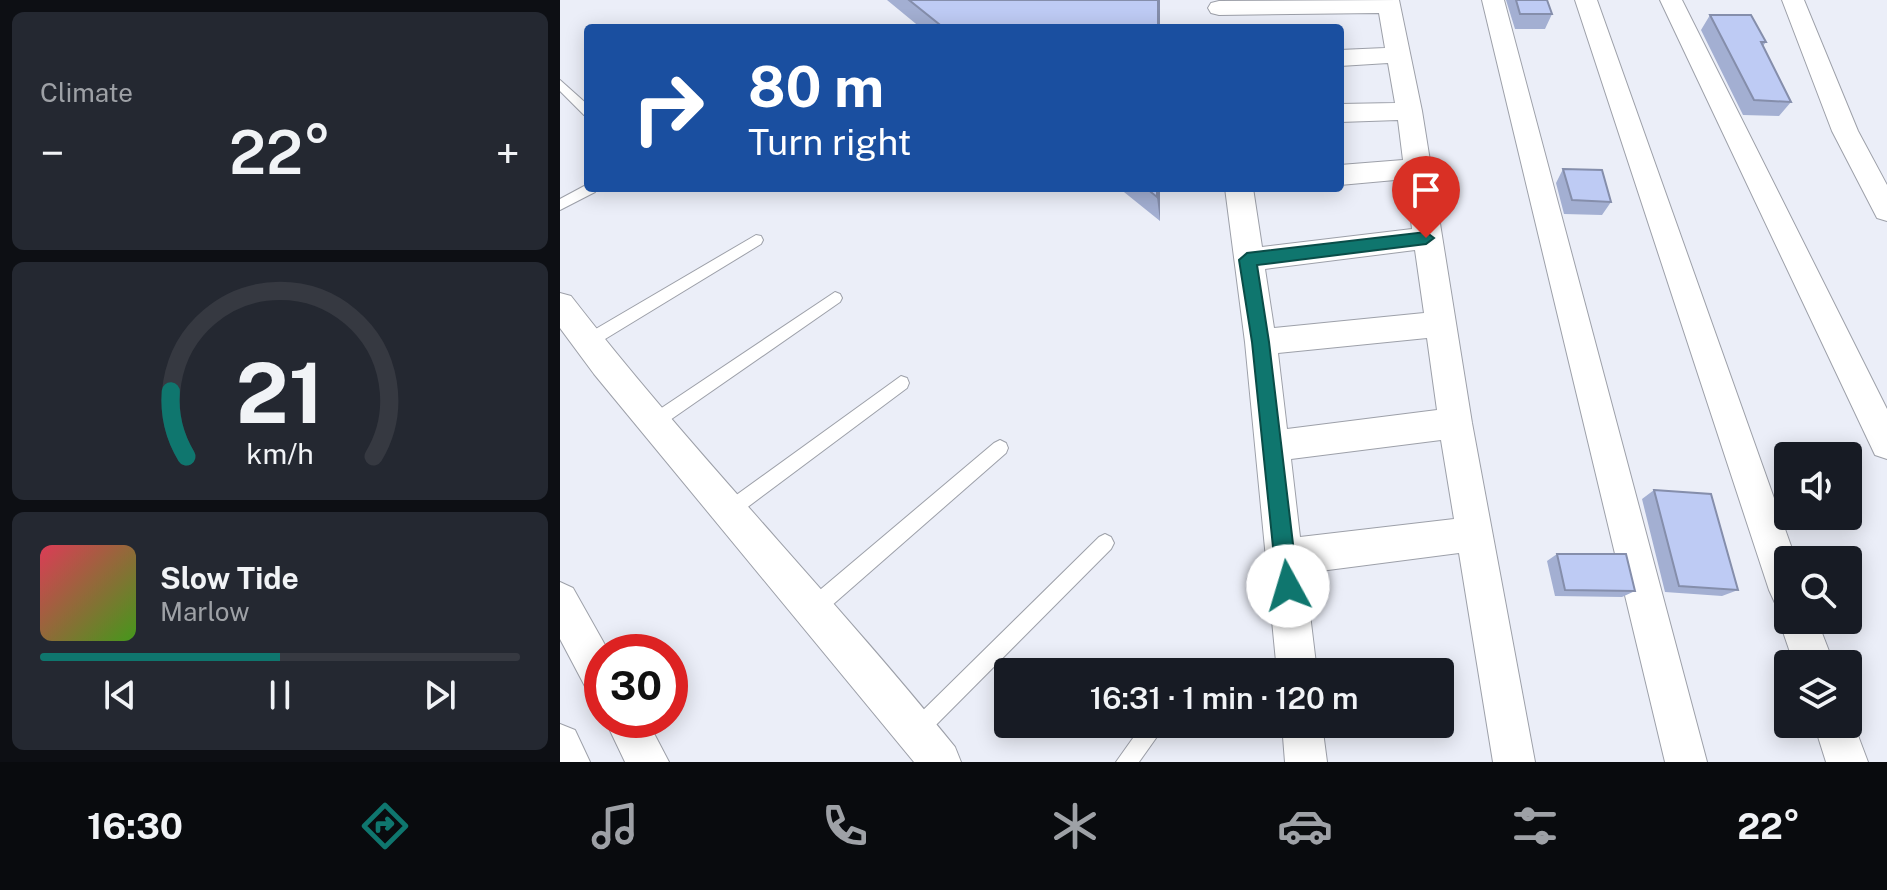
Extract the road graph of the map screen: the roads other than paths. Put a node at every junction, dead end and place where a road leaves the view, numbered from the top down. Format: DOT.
graph roads {
  1 [pos="1493,0"];
  2 [pos="1586,0"];
  3 [pos="1671,0"];
  4 [pos="1793,0"];
  5 [pos="1388,3"];
  6 [pos="1219,12"];
  7 [pos="1397,55"];
  8 [pos="1344,58"];
  9 [pos="560,84"];
  10 [pos="584,108"];
  11 [pos="1409,111"];
  12 [pos="1344,113"];
  13 [pos="1416,168"];
  14 [pos="1344,175"];
  15 [pos="584,191"];
  16 [pos="1239,192"];
  17 [pos="560,205"];
  18 [pos="1887,211"];
  19 [pos="1426,238"];
  20 [pos="756,240"];
  21 [pos="1247,260"];
  22 [pos="835,298"];
  23 [pos="560,305"];
  24 [pos="1440,324"];
  25 [pos="587,342"];
  26 [pos="1261,342"];
  27 [pos="901,383"];
  28 [pos="654,422"];
  29 [pos="1455,423"];
  30 [pos="1887,443"];
  31 [pos="1272,446"];
  32 [pos="1000,448"];
  33 [pos="727,512"];
  34 [pos="1474,534"];
  35 [pos="1105,543"];
  36 [pos="1774,549"];
  37 [pos="1285,557"];
  38 [pos="560,601"];
  39 [pos="815,607"];
  40 [pos="584,645"];
  41 [pos="1296,658"];
  42 [pos="916,731"];
  43 [pos="635,738"];
  44 [pos="1145,738"];
  45 [pos="1303,738"];
  46 [pos="1839,738"];
  47 [pos="560,745"];
  48 [pos="569,762"];
  49 [pos="648,762"];
  50 [pos="940,762"];
  51 [pos="1126,762"];
  52 [pos="1306,762"];
  53 [pos="1514,762"];
  54 [pos="1686,762"];
  55 [pos="1847,762"];
  1 -- 54 [label="street"];
  2 -- 36 [label="street"];
  3 -- 30 [label="street"];
  4 -- 18 [label="street"];
  5 -- 6 [label="street"];
  5 -- 7 [label="street"];
  7 -- 8 [label="street"];
  7 -- 11 [label="street"];
  9 -- 10 [label="lane"];
  11 -- 12 [label="street"];
  11 -- 13 [label="street"];
  13 -- 14 [label="street"];
  13 -- 19 [label="street"];
  15 -- 17 [label="lane"];
  16 -- 21 [label="street"];
  19 -- 21 [label="street"];
  19 -- 24 [label="street"];
  20 -- 25 [label="lane"];
  21 -- 26 [label="street"];
  22 -- 28 [label="lane"];
  23 -- 25 [label="street"];
  24 -- 26 [label="street"];
  24 -- 29 [label="street"];
  25 -- 28 [label="street"];
  26 -- 31 [label="street"];
  27 -- 33 [label="lane"];
  28 -- 33 [label="street"];
  29 -- 31 [label="street"];
  29 -- 34 [label="street"];
  31 -- 37 [label="street"];
  32 -- 39 [label="lane"];
  33 -- 39 [label="street"];
  34 -- 37 [label="street"];
  34 -- 53 [label="street"];
  35 -- 42 [label="lane"];
  37 -- 41 [label="street"];
  38 -- 40 [label="street"];
  39 -- 42 [label="street"];
  42 -- 50 [label="street"];
  43 -- 49 [label="street"];
  44 -- 51 [label="lane"];
  45 -- 52 [label="street"];
  46 -- 55 [label="street"];
  47 -- 48 [label="street"];
}
